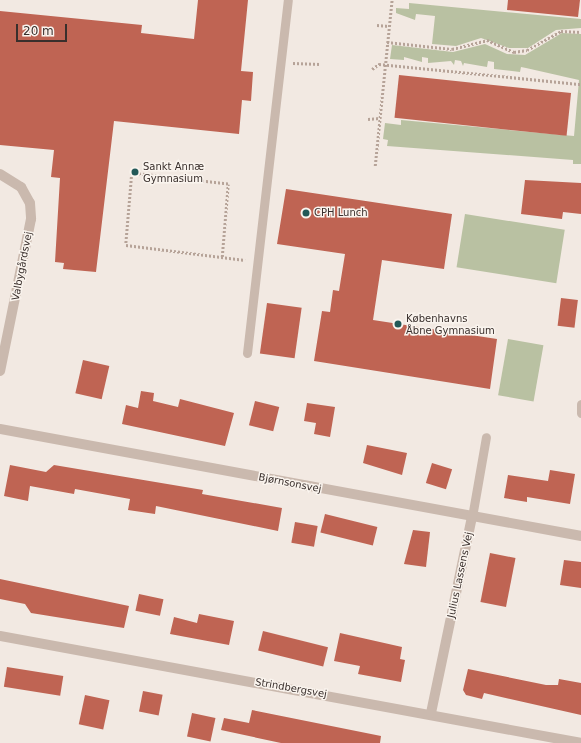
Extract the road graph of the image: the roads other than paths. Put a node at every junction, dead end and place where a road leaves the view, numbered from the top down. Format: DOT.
graph roads {
  1 [pos="288,0"];
  2 [pos="0,174"];
  3 [pos="247,352"];
  4 [pos="0,371"];
  5 [pos="581,404"];
  6 [pos="581,413"];
  7 [pos="0,429"];
  8 [pos="486,437"];
  9 [pos="472,517"];
  10 [pos="581,536"];
  11 [pos="0,636"];
  12 [pos="431,713"];
  13 [pos="581,743"];
  1 -- 3 [label="lane"];
  2 -- 4 [label="street, Valbygårdsvej"];
  5 -- 6 [label="lane"];
  7 -- 9 [label="street, Bjørnsonsvej"];
  8 -- 9 [label="lane, Julius Lassens Vej"];
  9 -- 10 [label="street, Bjørnsonsvej"];
  9 -- 12 [label="street, Julius Lassens Vej"];
  11 -- 12 [label="street, Strindbergsvej"];
  12 -- 13 [label="street, Strindbergsvej"];
}
